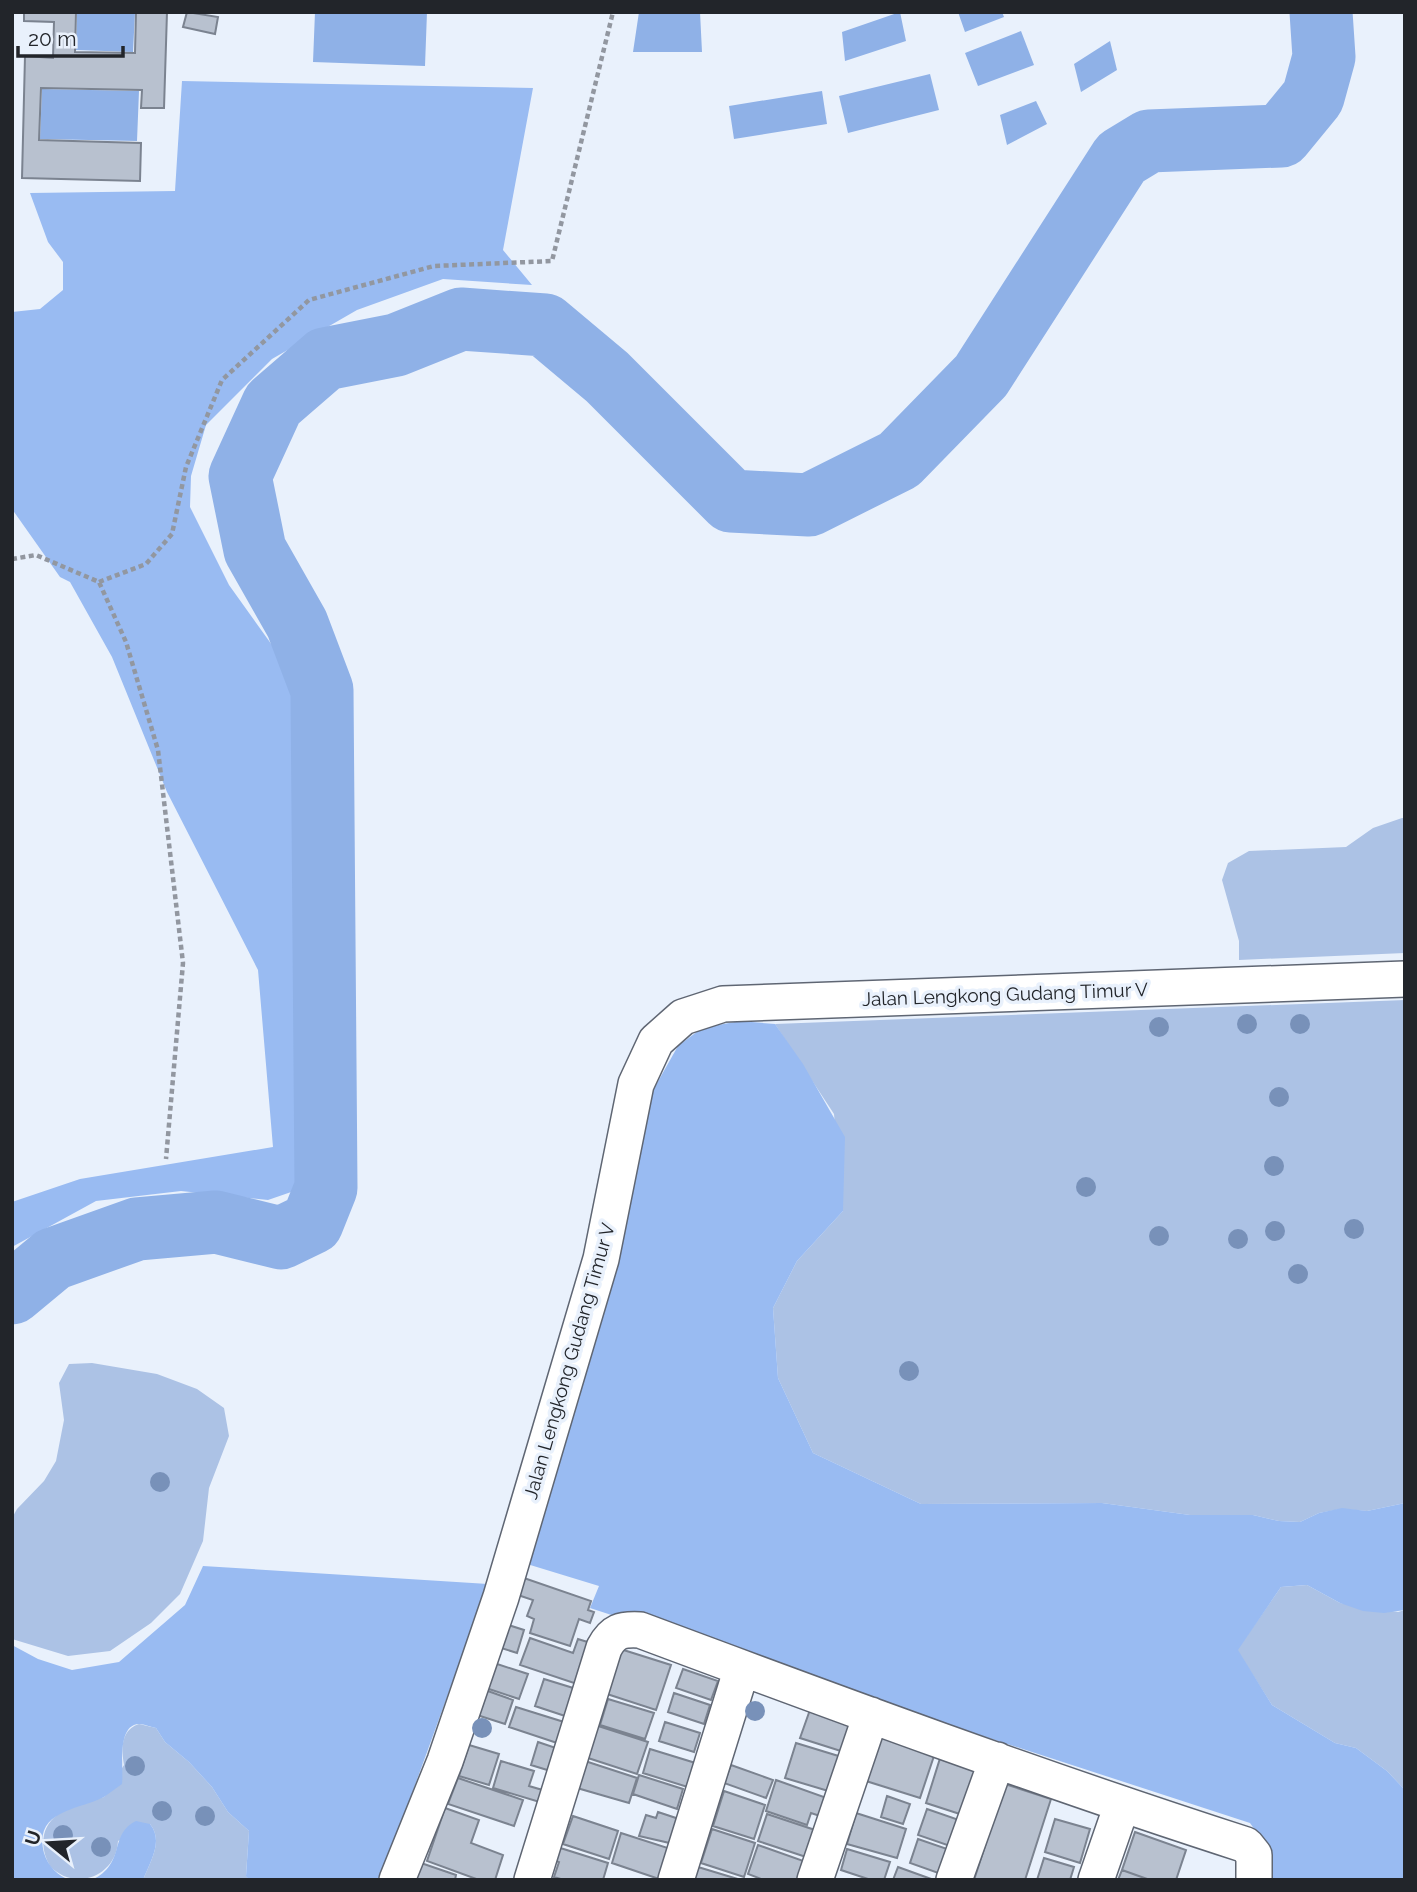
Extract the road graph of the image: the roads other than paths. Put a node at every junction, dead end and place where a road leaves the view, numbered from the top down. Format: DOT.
graph roads {
  1 [pos="1405,979"];
  2 [pos="742,1668"];
  3 [pos="871,1715"];
  4 [pos="997,1760"];
  5 [pos="1122,1805"];
  6 [pos="397,1880"];
  7 [pos="532,1880"];
  8 [pos="676,1880"];
  9 [pos="815,1880"];
  10 [pos="954,1880"];
  11 [pos="1096,1880"];
  12 [pos="1254,1880"];
  1 -- 6 [label="street, Jalan Lengkong Gudang Timur V"];
  2 -- 3 [label="street"];
  2 -- 7 [label="street"];
  2 -- 8 [label="street"];
  3 -- 4 [label="street"];
  3 -- 9 [label="street"];
  4 -- 5 [label="street"];
  4 -- 10 [label="street"];
  5 -- 11 [label="street"];
  5 -- 12 [label="street"];
}
